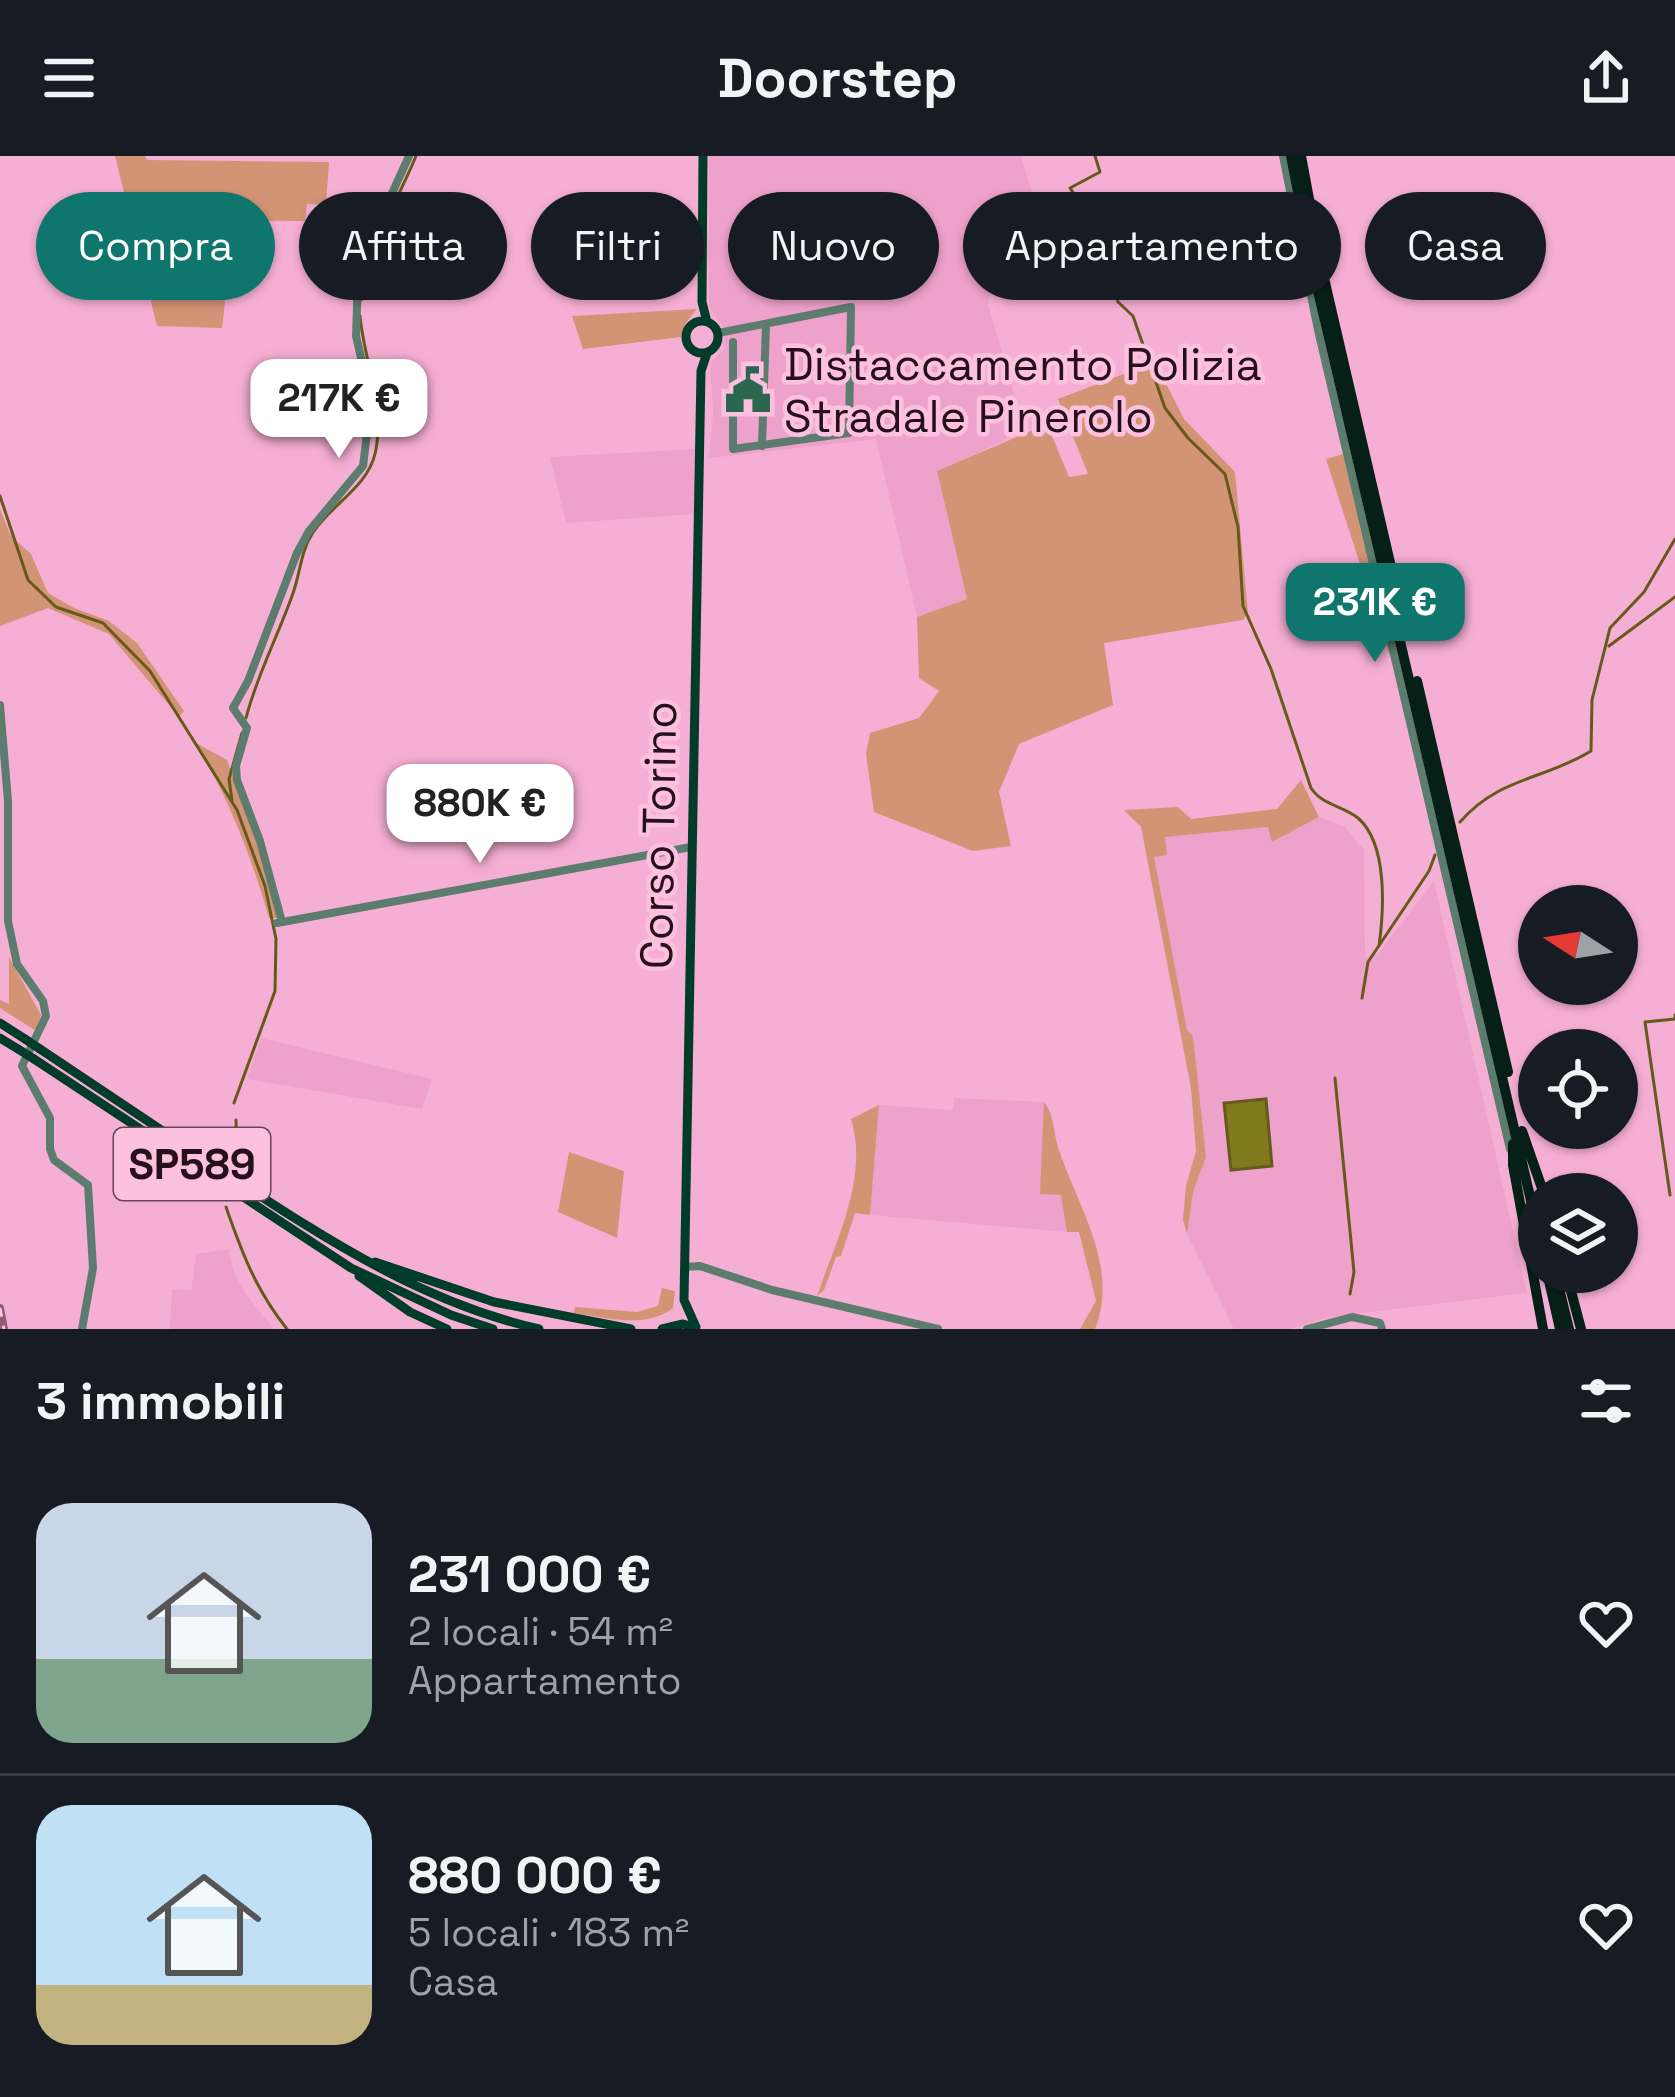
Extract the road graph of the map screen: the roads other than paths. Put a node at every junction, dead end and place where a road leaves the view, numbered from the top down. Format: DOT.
graph roads {
  1 [pos="409,156"];
  2 [pos="703,156"];
  3 [pos="1287,156"];
  4 [pos="1301,156"];
  5 [pos="702,322"];
  6 [pos="766,324"];
  7 [pos="718,333"];
  8 [pos="734,342"];
  9 [pos="700,352"];
  10 [pos="762,446"];
  11 [pos="0,705"];
  12 [pos="691,847"];
  13 [pos="0,1023"];
  14 [pos="0,1037"];
  15 [pos="22,1044"];
  16 [pos="37,1054"];
  17 [pos="1517,1127"];
  18 [pos="1513,1166"];
  19 [pos="1526,1173"];
  20 [pos="1530,1173"];
  21 [pos="1536,1173"];
  22 [pos="351,1253"];
  23 [pos="685,1267"];
  24 [pos="350,1268"];
  25 [pos="1556,1293"];
  26 [pos="1572,1293"];
  27 [pos="684,1300"];
  28 [pos="666,1327"];
  29 [pos="698,1328"];
  30 [pos="82,1329"];
  31 [pos="446,1329"];
  32 [pos="494,1329"];
  33 [pos="539,1329"];
  34 [pos="631,1329"];
  35 [pos="938,1329"];
  36 [pos="1307,1329"];
  37 [pos="1382,1329"];
  38 [pos="1543,1329"];
  39 [pos="1565,1329"];
  40 [pos="1581,1329"];
  1 -- 12 [label="street"];
  2 -- 5 [label="main road"];
  3 -- 17 [label="highway"];
  3 -- 18 [label="street"];
  4 -- 17 [label="highway"];
  5 -- 7 [label="main road"];
  5 -- 9 [label="main road"];
  6 -- 7 [label="street"];
  6 -- 10 [label="street"];
  6 -- 10 [label="street"];
  7 -- 9 [label="main road"];
  8 -- 10 [label="street"];
  9 -- 12 [label="main road, Corso Torino"];
  11 -- 30 [label="street"];
  12 -- 23 [label="main road, Corso Torino"];
  13 -- 15 [label="main road, SP589"];
  14 -- 15 [label="main road, SP589"];
  15 -- 16 [label="main road, SP589, bridge"];
  16 -- 22 [label="main road, SP589"];
  16 -- 24 [label="main road, SP589"];
  17 -- 18 [label="highway"];
  17 -- 19 [label="highway"];
  17 -- 20 [label="highway"];
  17 -- 21 [label="highway"];
  18 -- 38 [label="highway"];
  22 -- 33 [label="main road, SP589"];
  22 -- 34 [label="main road"];
  23 -- 27 [label="main road, Corso Torino"];
  23 -- 35 [label="street"];
  24 -- 31 [label="main road"];
  24 -- 32 [label="main road, SP589"];
  25 -- 39 [label="highway"];
  26 -- 40 [label="highway"];
  27 -- 28 [label="main road"];
  27 -- 29 [label="main road"];
  28 -- 29 [label="main road"];
  36 -- 37 [label="street"];
}
